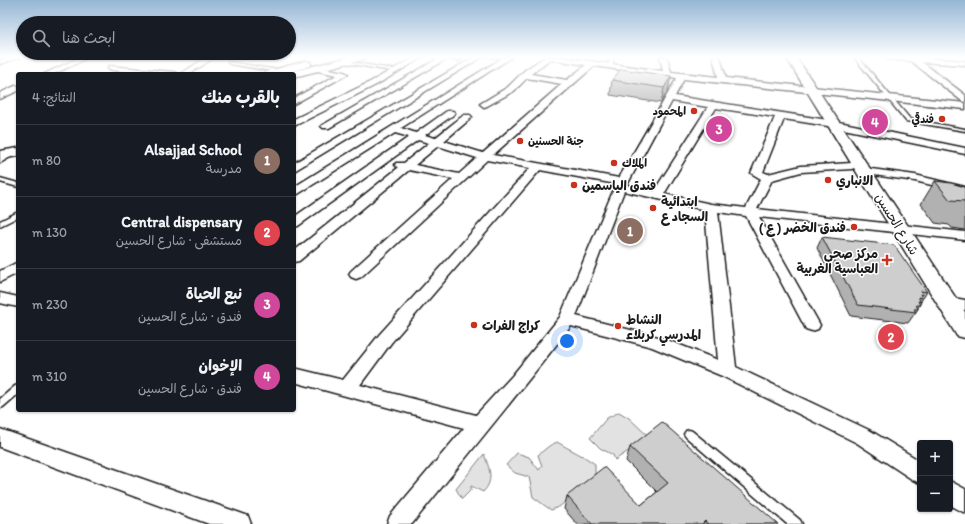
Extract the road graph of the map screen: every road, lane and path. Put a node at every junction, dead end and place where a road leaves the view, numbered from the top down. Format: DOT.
graph roads {
  1 [pos="330,81"];
  2 [pos="378,81"];
  3 [pos="403,81"];
  4 [pos="438,81"];
  5 [pos="469,81"];
  6 [pos="519,81"];
  7 [pos="560,81"];
  8 [pos="679,81"];
  9 [pos="728,81"];
  10 [pos="807,81"];
  11 [pos="876,81"];
  12 [pos="943,81"];
  13 [pos="569,83"];
  14 [pos="16,89"];
  15 [pos="813,91"];
  16 [pos="0,96"];
  17 [pos="670,98"];
  18 [pos="965,98"];
  19 [pos="890,99"];
  20 [pos="296,100"];
  21 [pos="484,104"];
  22 [pos="713,105"];
  23 [pos="965,106"];
  24 [pos="450,113"];
  25 [pos="781,115"];
  26 [pos="467,117"];
  27 [pos="297,120"];
  28 [pos="834,124"];
  29 [pos="326,126"];
  30 [pos="393,130"];
  31 [pos="965,130"];
  32 [pos="351,134"];
  33 [pos="416,136"];
  34 [pos="436,142"];
  35 [pos="0,145"];
  36 [pos="16,149"];
  37 [pos="16,149"];
  38 [pos="16,150"];
  39 [pos="965,150"];
  40 [pos="0,155"];
  41 [pos="486,157"];
  42 [pos="0,161"];
  43 [pos="383,161"];
  44 [pos="406,166"];
  45 [pos="538,166"];
  46 [pos="296,167"];
  47 [pos="858,168"];
  48 [pos="462,178"];
  49 [pos="767,178"];
  50 [pos="0,180"];
  51 [pos="622,184"];
  52 [pos="16,185"];
  53 [pos="965,190"];
  54 [pos="296,191"];
  55 [pos="657,195"];
  56 [pos="711,208"];
  57 [pos="750,212"];
  58 [pos="16,215"];
  59 [pos="296,222"];
  60 [pos="0,224"];
  61 [pos="900,228"];
  62 [pos="965,236"];
  63 [pos="296,256"];
  64 [pos="16,268"];
  65 [pos="356,274"];
  66 [pos="0,277"];
  67 [pos="0,298"];
  68 [pos="16,302"];
  69 [pos="948,302"];
  70 [pos="965,305"];
  71 [pos="567,319"];
  72 [pos="812,325"];
  73 [pos="965,330"];
  74 [pos="728,371"];
  75 [pos="296,376"];
  76 [pos="347,389"];
  77 [pos="16,391"];
  78 [pos="0,404"];
  79 [pos="480,424"];
  80 [pos="689,434"];
  81 [pos="0,438"];
  82 [pos="917,471"];
  83 [pos="953,494"];
  84 [pos="965,502"];
  85 [pos="240,524"];
  86 [pos="398,524"];
  87 [pos="796,524"];
  1 -- 20 [label="street"];
  2 -- 27 [label="street"];
  3 -- 29 [label="street"];
  4 -- 32 [label="street"];
  5 -- 30 [label="street"];
  6 -- 21 [label="street"];
  7 -- 13 [label="street"];
  8 -- 17 [label="street"];
  9 -- 15 [label="street"];
  10 -- 15 [label="main road, شارع الحسين"];
  11 -- 19 [label="lane"];
  12 -- 18 [label="street"];
  13 -- 41 [label="street"];
  14 -- 16 [label="street"];
  15 -- 19 [label="street"];
  15 -- 28 [label="main road, شارع الحسين"];
  17 -- 22 [label="street"];
  17 -- 51 [label="street"];
  19 -- 23 [label="street"];
  19 -- 31 [label="lane"];
  22 -- 25 [label="street"];
  22 -- 55 [label="street"];
  24 -- 33 [label="street"];
  25 -- 28 [label="street"];
  25 -- 49 [label="street"];
  26 -- 34 [label="street"];
  27 -- 29 [label="street"];
  28 -- 39 [label="street"];
  28 -- 47 [label="main road, شارع الحسين"];
  29 -- 32 [label="street"];
  30 -- 33 [label="street"];
  30 -- 54 [label="street"];
  32 -- 46 [label="street"];
  33 -- 34 [label="street"];
  33 -- 43 [label="street"];
  34 -- 41 [label="street"];
  34 -- 44 [label="street"];
  35 -- 36 [label="main road"];
  37 -- 40 [label="main road"];
  38 -- 42 [label="lane"];
  41 -- 45 [label="street"];
  41 -- 48 [label="street"];
  43 -- 44 [label="street"];
  43 -- 59 [label="street"];
  44 -- 48 [label="street"];
  44 -- 63 [label="street"];
  45 -- 51 [label="street"];
  45 -- 76 [label="street"];
  47 -- 49 [label="street"];
  47 -- 53 [label="street"];
  47 -- 61 [label="main road, شارع الحسين"];
  48 -- 65 [label="street"];
  49 -- 57 [label="street"];
  50 -- 52 [label="lane"];
  51 -- 55 [label="street"];
  51 -- 71 [label="street"];
  55 -- 56 [label="street"];
  56 -- 57 [label="street"];
  56 -- 74 [label="street"];
  57 -- 61 [label="street"];
  57 -- 72 [label="street"];
  58 -- 60 [label="lane"];
  61 -- 62 [label="street"];
  61 -- 69 [label="main road, شارع الحسين"];
  64 -- 66 [label="street"];
  67 -- 68 [label="street"];
  69 -- 70 [label="street"];
  69 -- 73 [label="main road, شارع الحسين"];
  71 -- 74 [label="street"];
  71 -- 79 [label="street"];
  74 -- 82 [label="street"];
  75 -- 76 [label="street"];
  76 -- 79 [label="street"];
  77 -- 78 [label="lane"];
  79 -- 86 [label="street"];
  80 -- 87 [label="lane"];
  81 -- 85 [label="street"];
  83 -- 84 [label="street"];
}
